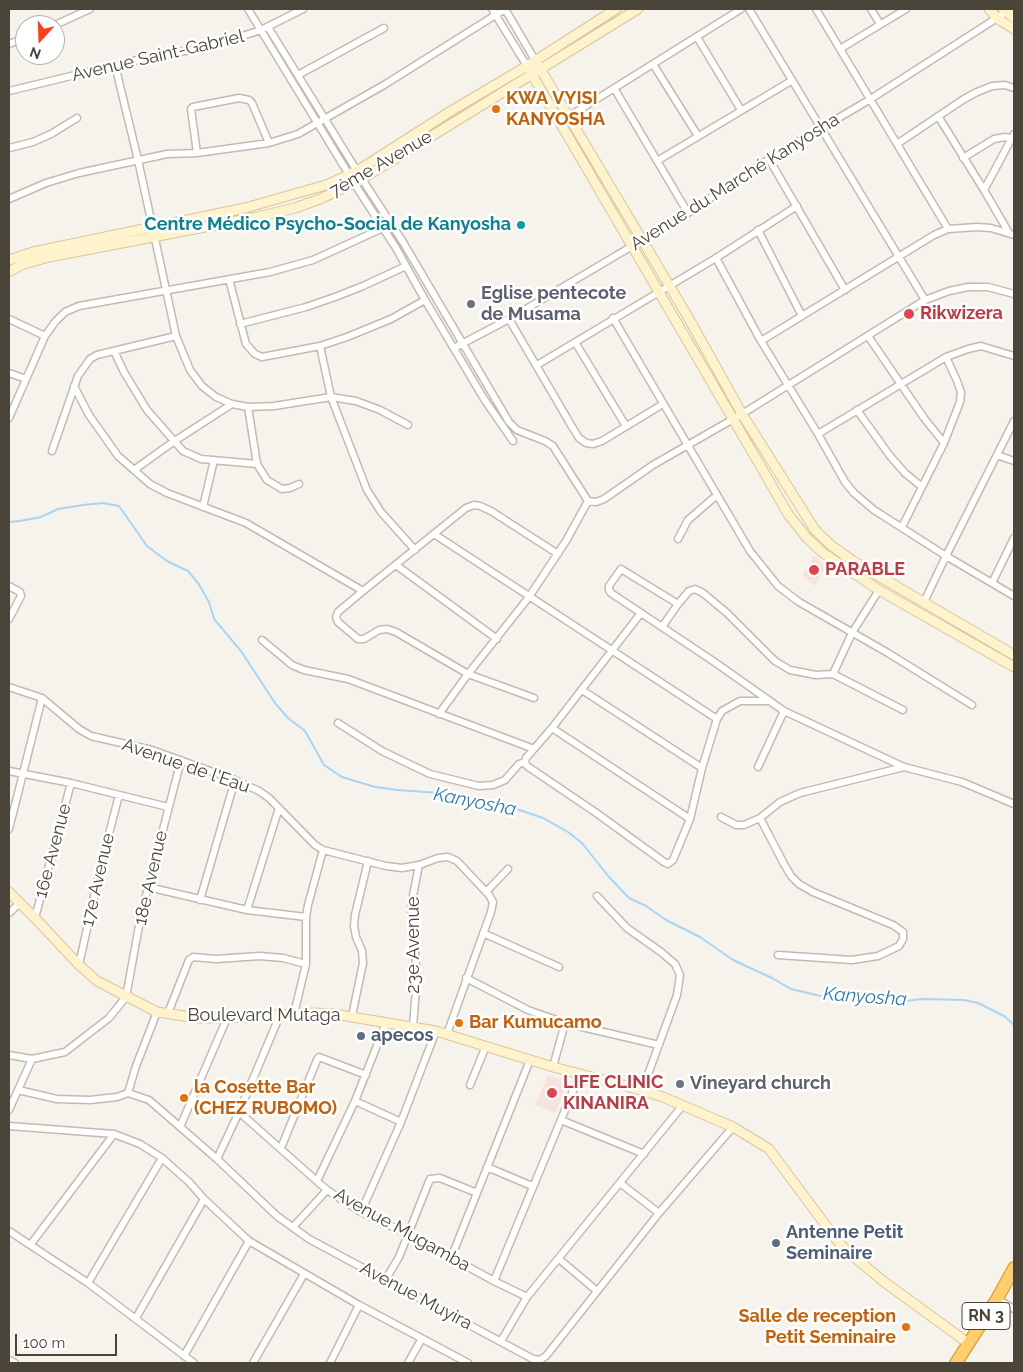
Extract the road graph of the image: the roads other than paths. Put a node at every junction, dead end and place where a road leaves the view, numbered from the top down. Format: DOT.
graph roads {
  1 [pos="90,9"];
  2 [pos="248,9"];
  3 [pos="303,9"];
  4 [pos="505,9"];
  5 [pos="616,9"];
  6 [pos="638,9"];
  7 [pos="741,9"];
  8 [pos="749,9"];
  9 [pos="816,9"];
  10 [pos="871,9"];
  11 [pos="906,9"];
  12 [pos="989,9"];
  13 [pos="494,12"];
  14 [pos="1009,12"];
  15 [pos="998,19"];
  16 [pos="65,21"];
  17 [pos="880,24"];
  18 [pos="268,27"];
  19 [pos="384,28"];
  20 [pos="1014,29"];
  21 [pos="261,30"];
  22 [pos="697,37"];
  23 [pos="840,49"];
  24 [pos="535,60"];
  25 [pos="653,64"];
  26 [pos="115,65"];
  27 [pos="540,69"];
  28 [pos="529,70"];
  29 [pos="298,75"];
  30 [pos="791,81"];
  31 [pos="614,88"];
  32 [pos="1014,88"];
  33 [pos="9,91"];
  34 [pos="869,100"];
  35 [pos="741,110"];
  36 [pos="938,116"];
  37 [pos="568,117"];
  38 [pos="77,118"];
  39 [pos="326,119"];
  40 [pos="318,123"];
  41 [pos="821,127"];
  42 [pos="698,136"];
  43 [pos="1013,137"];
  44 [pos="269,143"];
  45 [pos="897,144"];
  46 [pos="9,148"];
  47 [pos="197,152"];
  48 [pos="963,158"];
  49 [pos="770,159"];
  50 [pos="138,160"];
  51 [pos="657,161"];
  52 [pos="355,177"];
  53 [pos="984,190"];
  54 [pos="9,199"];
  55 [pos="797,206"];
  56 [pos="688,213"];
  57 [pos="383,228"];
  58 [pos="948,229"];
  59 [pos="758,230"];
  60 [pos="153,233"];
  61 [pos="1011,234"];
  62 [pos="641,240"];
  63 [pos="632,246"];
  64 [pos="898,257"];
  65 [pos="716,258"];
  66 [pos="9,260"];
  67 [pos="406,266"];
  68 [pos="9,272"];
  69 [pos="229,279"];
  70 [pos="669,286"];
  71 [pos="845,290"];
  72 [pos="165,292"];
  73 [pos="659,292"];
  74 [pos="1014,294"];
  75 [pos="425,300"];
  76 [pos="925,300"];
  77 [pos="802,316"];
  78 [pos="613,318"];
  79 [pos="509,319"];
  80 [pos="9,320"];
  81 [pos="240,324"];
  82 [pos="45,336"];
  83 [pos="176,336"];
  84 [pos="868,336"];
  85 [pos="575,342"];
  86 [pos="761,342"];
  87 [pos="463,343"];
  88 [pos="320,346"];
  89 [pos="454,348"];
  90 [pos="114,351"];
  91 [pos="1014,356"];
  92 [pos="946,357"];
  93 [pos="537,365"];
  94 [pos="9,372"];
  95 [pos="26,379"];
  96 [pos="903,384"];
  97 [pos="74,386"];
  98 [pos="788,386"];
  99 [pos="331,397"];
  100 [pos="232,404"];
  101 [pos="663,404"];
  102 [pos="248,407"];
  103 [pos="857,410"];
  104 [pos="742,414"];
  105 [pos="9,418"];
  106 [pos="733,419"];
  107 [pos="1014,421"];
  108 [pos="408,425"];
  109 [pos="626,426"];
  110 [pos="818,434"];
  111 [pos="513,441"];
  112 [pos="173,442"];
  113 [pos="944,443"];
  114 [pos="687,446"];
  115 [pos="52,451"];
  116 [pos="998,455"];
  117 [pos="214,460"];
  118 [pos="1014,461"];
  119 [pos="257,464"];
  120 [pos="134,470"];
  121 [pos="299,484"];
  122 [pos="922,487"];
  123 [pos="717,495"];
  124 [pos="588,500"];
  125 [pos="203,507"];
  126 [pos="902,527"];
  127 [pos="434,534"];
  128 [pos="1014,538"];
  129 [pos="678,539"];
  130 [pos="415,550"];
  131 [pos="558,554"];
  132 [pos="946,556"];
  133 [pos="396,565"];
  134 [pos="992,583"];
  135 [pos="9,586"];
  136 [pos="879,590"];
  137 [pos="363,591"];
  138 [pos="1014,596"];
  139 [pos="529,597"];
  140 [pos="924,602"];
  141 [pos="678,604"];
  142 [pos="641,613"];
  143 [pos="9,619"];
  144 [pos="662,627"];
  145 [pos="852,633"];
  146 [pos="497,638"];
  147 [pos="262,640"];
  148 [pos="611,650"];
  149 [pos="1014,655"];
  150 [pos="1014,668"];
  151 [pos="468,674"];
  152 [pos="833,674"];
  153 [pos="9,687"];
  154 [pos="582,690"];
  155 [pos="42,698"];
  156 [pos="534,698"];
  157 [pos="768,701"];
  158 [pos="972,705"];
  159 [pos="903,710"];
  160 [pos="784,712"];
  161 [pos="439,714"];
  162 [pos="717,719"];
  163 [pos="338,723"];
  164 [pos="552,728"];
  165 [pos="534,749"];
  166 [pos="181,760"];
  167 [pos="525,762"];
  168 [pos="758,767"];
  169 [pos="904,767"];
  170 [pos="702,768"];
  171 [pos="9,771"];
  172 [pos="23,774"];
  173 [pos="235,780"];
  174 [pos="71,783"];
  175 [pos="119,796"];
  176 [pos="1014,804"];
  177 [pos="168,807"];
  178 [pos="279,808"];
  179 [pos="721,817"];
  180 [pos="760,818"];
  181 [pos="690,819"];
  182 [pos="9,829"];
  183 [pos="323,850"];
  184 [pos="368,861"];
  185 [pos="419,865"];
  186 [pos="508,869"];
  187 [pos="148,887"];
  188 [pos="9,892"];
  189 [pos="486,892"];
  190 [pos="597,896"];
  191 [pos="200,900"];
  192 [pos="20,903"];
  193 [pos="248,910"];
  194 [pos="9,913"];
  195 [pos="306,917"];
  196 [pos="35,918"];
  197 [pos="483,933"];
  198 [pos="778,955"];
  199 [pos="306,964"];
  200 [pos="79,965"];
  201 [pos="559,967"];
  202 [pos="466,978"];
  203 [pos="126,997"];
  204 [pos="157,1012"];
  205 [pos="168,1014"];
  206 [pos="294,1014"];
  207 [pos="280,1015"];
  208 [pos="352,1016"];
  209 [pos="228,1018"];
  210 [pos="386,1023"];
  211 [pos="564,1023"];
  212 [pos="413,1026"];
  213 [pos="436,1031"];
  214 [pos="447,1034"];
  215 [pos="659,1045"];
  216 [pos="486,1046"];
  217 [pos="9,1055"];
  218 [pos="32,1059"];
  219 [pos="530,1060"];
  220 [pos="553,1067"];
  221 [pos="580,1074"];
  222 [pos="366,1075"];
  223 [pos="470,1085"];
  224 [pos="18,1090"];
  225 [pos="642,1091"];
  226 [pos="128,1093"];
  227 [pos="355,1101"];
  228 [pos="683,1105"];
  229 [pos="9,1110"];
  230 [pos="239,1112"];
  231 [pos="561,1120"];
  232 [pos="401,1122"];
  233 [pos="9,1126"];
  234 [pos="180,1127"];
  235 [pos="733,1127"];
  236 [pos="114,1134"];
  237 [pos="281,1148"];
  238 [pos="644,1154"];
  239 [pos="162,1158"];
  240 [pos="217,1160"];
  241 [pos="487,1168"];
  242 [pos="317,1181"];
  243 [pos="620,1183"];
  244 [pos="532,1186"];
  245 [pos="327,1190"];
  246 [pos="477,1193"];
  247 [pos="204,1199"];
  248 [pos="361,1212"];
  249 [pos="660,1213"];
  250 [pos="293,1228"];
  251 [pos="9,1231"];
  252 [pos="408,1234"];
  253 [pos="249,1241"];
  254 [pos="31,1244"];
  255 [pos="452,1258"];
  256 [pos="559,1259"];
  257 [pos="1014,1268"];
  258 [pos="304,1274"];
  259 [pos="386,1279"];
  260 [pos="494,1281"];
  261 [pos="88,1283"];
  262 [pos="597,1292"];
  263 [pos="527,1296"];
  264 [pos="997,1299"];
  265 [pos="359,1305"];
  266 [pos="1014,1309"];
  267 [pos="136,1318"];
  268 [pos="422,1340"];
  269 [pos="501,1341"];
  270 [pos="968,1343"];
  271 [pos="184,1356"];
  272 [pos="9,1360"];
  273 [pos="15,1363"];
  274 [pos="194,1363"];
  275 [pos="253,1363"];
  276 [pos="330,1363"];
  277 [pos="408,1363"];
  278 [pos="468,1363"];
  279 [pos="956,1363"];
  1 -- 16 [label="street"];
  2 -- 21 [label="street"];
  3 -- 18 [label="street, Avenue Saint-Gabriel"];
  4 -- 13 [label="street"];
  4 -- 24 [label="street"];
  5 -- 24 [label="street, 7ème Avenue"];
  6 -- 27 [label="street, 7ème Avenue"];
  7 -- 22 [label="street"];
  8 -- 30 [label="street"];
  9 -- 23 [label="street"];
  10 -- 17 [label="street"];
  11 -- 17 [label="street"];
  12 -- 15 [label="street"];
  13 -- 28 [label="street"];
  13 -- 39 [label="street"];
  14 -- 15 [label="street, Avenue du Marché Kanyosha"];
  15 -- 20 [label="street"];
  15 -- 34 [label="street, Avenue du Marché Kanyosha"];
  17 -- 23 [label="street"];
  18 -- 21 [label="street, Avenue Saint-Gabriel"];
  18 -- 29 [label="street"];
  19 -- 29 [label="street"];
  21 -- 26 [label="street, Avenue Saint-Gabriel"];
  21 -- 40 [label="street"];
  22 -- 25 [label="street"];
  22 -- 35 [label="street"];
  23 -- 34 [label="street"];
  24 -- 27 [label="street"];
  24 -- 28 [label="street, 7ème Avenue"];
  25 -- 31 [label="street"];
  25 -- 42 [label="street"];
  26 -- 33 [label="street, Avenue Saint-Gabriel"];
  26 -- 50 [label="street"];
  27 -- 28 [label="street, 7ème Avenue"];
  27 -- 37 [label="street"];
  28 -- 52 [label="street, 7ème Avenue"];
  28 -- 63 [label="street"];
  29 -- 39 [label="street"];
  30 -- 35 [label="street"];
  30 -- 41 [label="street"];
  31 -- 37 [label="street"];
  31 -- 51 [label="street"];
  32 -- 36 [label="street"];
  34 -- 41 [label="street, Avenue du Marché Kanyosha"];
  34 -- 45 [label="street"];
  35 -- 42 [label="street"];
  36 -- 45 [label="street"];
  36 -- 48 [label="street"];
  37 -- 62 [label="street"];
  38 -- 46 [label="street"];
  39 -- 40 [label="street"];
  39 -- 52 [label="street"];
  40 -- 44 [label="street"];
  40 -- 52 [label="street"];
  41 -- 49 [label="street, Avenue du Marché Kanyosha"];
  41 -- 64 [label="street"];
  42 -- 51 [label="street"];
  43 -- 48 [label="street"];
  43 -- 53 [label="street"];
  44 -- 47 [label="street"];
  44 -- 47 [label="street"];
  45 -- 58 [label="street"];
  47 -- 50 [label="street"];
  48 -- 53 [label="street"];
  49 -- 55 [label="street"];
  49 -- 56 [label="street, Avenue du Marché Kanyosha"];
  50 -- 54 [label="street"];
  50 -- 60 [label="street"];
  51 -- 56 [label="street"];
  52 -- 57 [label="street"];
  52 -- 60 [label="street, 7ème Avenue"];
  52 -- 87 [label="street"];
  53 -- 61 [label="street"];
  55 -- 59 [label="street"];
  55 -- 71 [label="street"];
  56 -- 62 [label="street, Avenue du Marché Kanyosha"];
  57 -- 67 [label="street"];
  57 -- 69 [label="street"];
  58 -- 61 [label="street"];
  58 -- 64 [label="street"];
  59 -- 65 [label="street"];
  59 -- 77 [label="street"];
  60 -- 66 [label="street, 7ème Avenue"];
  60 -- 68 [label="street, 7ème Avenue"];
  60 -- 72 [label="street"];
  62 -- 63 [label="street, Avenue du Marché Kanyosha"];
  62 -- 70 [label="street"];
  63 -- 73 [label="street"];
  63 -- 79 [label="street, Avenue du Marché Kanyosha"];
  64 -- 71 [label="street"];
  64 -- 76 [label="street"];
  65 -- 70 [label="street"];
  65 -- 86 [label="street"];
  67 -- 75 [label="street"];
  67 -- 81 [label="street"];
  69 -- 72 [label="street"];
  69 -- 81 [label="street"];
  70 -- 73 [label="street"];
  70 -- 104 [label="street"];
  71 -- 77 [label="street"];
  72 -- 82 [label="street"];
  72 -- 83 [label="street"];
  73 -- 78 [label="street"];
  73 -- 106 [label="street"];
  74 -- 76 [label="street"];
  75 -- 88 [label="street"];
  75 -- 89 [label="street"];
  76 -- 84 [label="street"];
  77 -- 86 [label="street"];
  78 -- 85 [label="street"];
  78 -- 101 [label="street"];
  79 -- 87 [label="street, Avenue du Marché Kanyosha"];
  79 -- 93 [label="street"];
  80 -- 82 [label="street"];
  81 -- 88 [label="street"];
  82 -- 95 [label="street"];
  83 -- 90 [label="street"];
  83 -- 100 [label="street"];
  84 -- 96 [label="street"];
  84 -- 98 [label="street"];
  85 -- 93 [label="street"];
  85 -- 109 [label="street"];
  86 -- 98 [label="street"];
  87 -- 89 [label="street, Avenue du Marché Kanyosha"];
  87 -- 124 [label="street"];
  88 -- 99 [label="street"];
  89 -- 111 [label="street"];
  90 -- 97 [label="street"];
  90 -- 112 [label="street"];
  91 -- 92 [label="street"];
  92 -- 96 [label="street"];
  92 -- 113 [label="street"];
  93 -- 109 [label="street"];
  94 -- 95 [label="street"];
  95 -- 105 [label="street"];
  96 -- 103 [label="street"];
  96 -- 113 [label="street"];
  97 -- 115 [label="street"];
  97 -- 120 [label="street"];
  98 -- 104 [label="street"];
  98 -- 110 [label="street"];
  99 -- 102 [label="street"];
  99 -- 108 [label="street"];
  99 -- 130 [label="street"];
  100 -- 102 [label="street"];
  100 -- 112 [label="street"];
  101 -- 109 [label="street"];
  101 -- 114 [label="street"];
  102 -- 119 [label="street"];
  103 -- 110 [label="street"];
  103 -- 122 [label="street"];
  104 -- 106 [label="street"];
  104 -- 140 [label="street"];
  106 -- 114 [label="street"];
  106 -- 136 [label="street"];
  107 -- 116 [label="street"];
  110 -- 126 [label="street"];
  112 -- 117 [label="street"];
  112 -- 120 [label="street"];
  113 -- 122 [label="street"];
  114 -- 123 [label="street"];
  114 -- 124 [label="street"];
  116 -- 118 [label="street"];
  116 -- 132 [label="street"];
  117 -- 119 [label="street"];
  117 -- 125 [label="street"];
  119 -- 121 [label="street"];
  120 -- 125 [label="street"];
  122 -- 126 [label="street"];
  123 -- 129 [label="street"];
  123 -- 145 [label="street"];
  124 -- 131 [label="street"];
  125 -- 137 [label="street"];
  126 -- 132 [label="street"];
  127 -- 130 [label="street"];
  127 -- 131 [label="street"];
  127 -- 139 [label="street"];
  128 -- 134 [label="street"];
  130 -- 133 [label="street"];
  131 -- 139 [label="street"];
  132 -- 134 [label="street"];
  132 -- 140 [label="street"];
  133 -- 137 [label="street"];
  133 -- 146 [label="street"];
  134 -- 138 [label="street"];
  135 -- 143 [label="street"];
  136 -- 145 [label="street"];
  136 -- 150 [label="street"];
  137 -- 151 [label="street"];
  139 -- 146 [label="street"];
  139 -- 148 [label="street"];
  140 -- 149 [label="street"];
  141 -- 142 [label="street"];
  141 -- 144 [label="street"];
  141 -- 152 [label="street"];
  142 -- 144 [label="street"];
  142 -- 148 [label="street"];
  144 -- 157 [label="street"];
  145 -- 152 [label="street"];
  145 -- 158 [label="street"];
  146 -- 151 [label="street"];
  147 -- 161 [label="street"];
  148 -- 154 [label="street"];
  148 -- 162 [label="street"];
  151 -- 156 [label="street"];
  151 -- 161 [label="street"];
  152 -- 159 [label="street"];
  153 -- 155 [label="street, Avenue de l'Eau"];
  154 -- 164 [label="street"];
  154 -- 170 [label="street"];
  155 -- 166 [label="street, Avenue de l'Eau"];
  155 -- 172 [label="street"];
  157 -- 160 [label="street"];
  157 -- 162 [label="street"];
  160 -- 168 [label="street"];
  160 -- 169 [label="street"];
  161 -- 165 [label="street"];
  162 -- 170 [label="street"];
  163 -- 167 [label="street"];
  164 -- 165 [label="street"];
  164 -- 181 [label="street"];
  165 -- 167 [label="street"];
  166 -- 173 [label="street, Avenue de l'Eau"];
  166 -- 177 [label="street, 18e Avenue"];
  167 -- 181 [label="street"];
  169 -- 176 [label="street"];
  169 -- 180 [label="street"];
  170 -- 181 [label="street"];
  171 -- 172 [label="street"];
  172 -- 174 [label="street"];
  172 -- 182 [label="street"];
  173 -- 178 [label="street, Avenue de l'Eau"];
  173 -- 191 [label="street"];
  174 -- 175 [label="street"];
  174 -- 196 [label="street, 16e Avenue"];
  175 -- 177 [label="street"];
  175 -- 200 [label="street, 17e Avenue"];
  177 -- 187 [label="street, 18e Avenue"];
  178 -- 183 [label="street, Avenue de l'Eau"];
  178 -- 193 [label="street"];
  179 -- 180 [label="street"];
  180 -- 198 [label="street"];
  183 -- 184 [label="street, Avenue de l'Eau"];
  183 -- 195 [label="street"];
  184 -- 185 [label="street, Avenue de l'Eau"];
  184 -- 208 [label="street"];
  185 -- 189 [label="street, Avenue de l'Eau"];
  185 -- 212 [label="street, 23e Avenue"];
  186 -- 189 [label="street"];
  187 -- 191 [label="street"];
  187 -- 203 [label="street, 18e Avenue"];
  188 -- 192 [label="street, Boulevard Mutaga"];
  189 -- 197 [label="street"];
  190 -- 215 [label="street"];
  191 -- 193 [label="street"];
  192 -- 194 [label="street"];
  192 -- 196 [label="street, Boulevard Mutaga"];
  193 -- 195 [label="street"];
  195 -- 199 [label="street"];
  196 -- 200 [label="street, Boulevard Mutaga"];
  197 -- 201 [label="street"];
  197 -- 202 [label="street"];
  199 -- 205 [label="street"];
  199 -- 206 [label="street"];
  200 -- 203 [label="street, Boulevard Mutaga"];
  202 -- 211 [label="street"];
  202 -- 214 [label="street"];
  203 -- 204 [label="street, Boulevard Mutaga"];
  203 -- 218 [label="street"];
  204 -- 205 [label="street, Boulevard Mutaga"];
  204 -- 226 [label="street"];
  205 -- 209 [label="street, Boulevard Mutaga"];
  206 -- 207 [label="street, Boulevard Mutaga"];
  206 -- 208 [label="street, Boulevard Mutaga"];
  207 -- 209 [label="street, Boulevard Mutaga"];
  207 -- 230 [label="street"];
  208 -- 210 [label="street, Boulevard Mutaga"];
  209 -- 234 [label="street"];
  210 -- 212 [label="street, Boulevard Mutaga"];
  210 -- 222 [label="street"];
  211 -- 215 [label="street"];
  211 -- 220 [label="street"];
  212 -- 213 [label="street, Boulevard Mutaga"];
  213 -- 214 [label="street, Boulevard Mutaga"];
  213 -- 232 [label="street"];
  214 -- 216 [label="street, Boulevard Mutaga"];
  215 -- 225 [label="street"];
  216 -- 219 [label="street, Boulevard Mutaga"];
  216 -- 223 [label="street"];
  217 -- 218 [label="street"];
  218 -- 224 [label="street"];
  219 -- 220 [label="street, Boulevard Mutaga"];
  219 -- 241 [label="street"];
  220 -- 221 [label="street, Boulevard Mutaga"];
  221 -- 225 [label="street, Boulevard Mutaga"];
  221 -- 231 [label="street"];
  222 -- 227 [label="street"];
  222 -- 237 [label="street"];
  224 -- 226 [label="street"];
  224 -- 229 [label="street"];
  225 -- 228 [label="street, Boulevard Mutaga"];
  226 -- 234 [label="street, Avenue Muyira"];
  227 -- 232 [label="street"];
  227 -- 242 [label="street"];
  228 -- 235 [label="street, Boulevard Mutaga"];
  228 -- 238 [label="street"];
  230 -- 237 [label="street, Avenue Mugamba"];
  230 -- 240 [label="street"];
  231 -- 238 [label="street"];
  231 -- 244 [label="street"];
  232 -- 248 [label="street"];
  233 -- 236 [label="street"];
  234 -- 240 [label="street, Avenue Muyira"];
  235 -- 249 [label="street, Avenue Muyira"];
  235 -- 270 [label="street, Boulevard Mutaga"];
  236 -- 239 [label="street"];
  236 -- 254 [label="street"];
  237 -- 242 [label="street, Avenue Mugamba"];
  238 -- 243 [label="street"];
  239 -- 247 [label="street"];
  239 -- 261 [label="street"];
  240 -- 250 [label="street, Avenue Muyira"];
  241 -- 244 [label="street"];
  241 -- 246 [label="street"];
  242 -- 245 [label="street, Avenue Mugamba"];
  243 -- 249 [label="street"];
  243 -- 256 [label="street"];
  244 -- 260 [label="street"];
  245 -- 248 [label="street, Avenue Mugamba"];
  245 -- 250 [label="street"];
  246 -- 252 [label="street"];
  246 -- 255 [label="street"];
  247 -- 253 [label="street"];
  247 -- 267 [label="street"];
  248 -- 252 [label="street, Avenue Mugamba"];
  249 -- 262 [label="street, Avenue Muyira"];
  250 -- 259 [label="street, Avenue Muyira"];
  251 -- 254 [label="street"];
  252 -- 255 [label="street, Avenue Mugamba"];
  252 -- 259 [label="street"];
  253 -- 258 [label="street"];
  253 -- 271 [label="street"];
  254 -- 261 [label="street"];
  255 -- 260 [label="street, Avenue Mugamba"];
  256 -- 262 [label="street"];
  256 -- 263 [label="street"];
  257 -- 264 [label="highway, RN 3"];
  258 -- 265 [label="street"];
  258 -- 275 [label="street"];
  259 -- 269 [label="street, Avenue Muyira"];
  260 -- 263 [label="street, Avenue Mugamba"];
  261 -- 267 [label="street"];
  262 -- 269 [label="street, Avenue Muyira"];
  263 -- 269 [label="street"];
  264 -- 266 [label="street"];
  264 -- 270 [label="highway, RN 3"];
  265 -- 268 [label="street"];
  265 -- 276 [label="street"];
  267 -- 271 [label="street"];
  268 -- 277 [label="street"];
  268 -- 278 [label="street"];
  270 -- 279 [label="highway, RN 3"];
  271 -- 274 [label="street"];
  272 -- 273 [label="street"];
}
